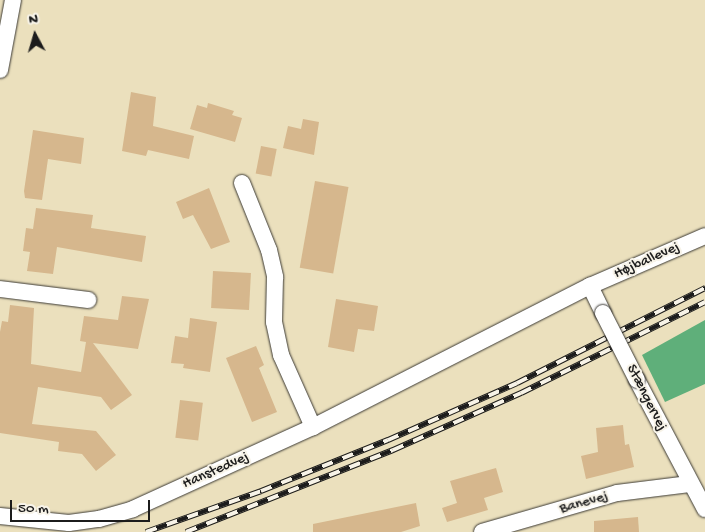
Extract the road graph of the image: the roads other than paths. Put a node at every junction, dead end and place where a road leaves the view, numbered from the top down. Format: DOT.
graph roads {
  1 [pos="13,0"];
  2 [pos="0,70"];
  3 [pos="242,183"];
  4 [pos="705,236"];
  5 [pos="590,286"];
  6 [pos="0,289"];
  7 [pos="88,300"];
  8 [pos="313,427"];
  9 [pos="689,484"];
  10 [pos="705,509"];
  11 [pos="0,516"];
  12 [pos="482,532"];
  1 -- 2 [label="street"];
  3 -- 8 [label="street"];
  4 -- 5 [label="street, Højballevej"];
  5 -- 8 [label="street, Hanstedvej"];
  5 -- 9 [label="street, Stængervej, bridge"];
  6 -- 7 [label="street"];
  8 -- 11 [label="street, Hanstedvej"];
  9 -- 10 [label="street, Stængervej"];
  9 -- 12 [label="street, Banevej"];
}
